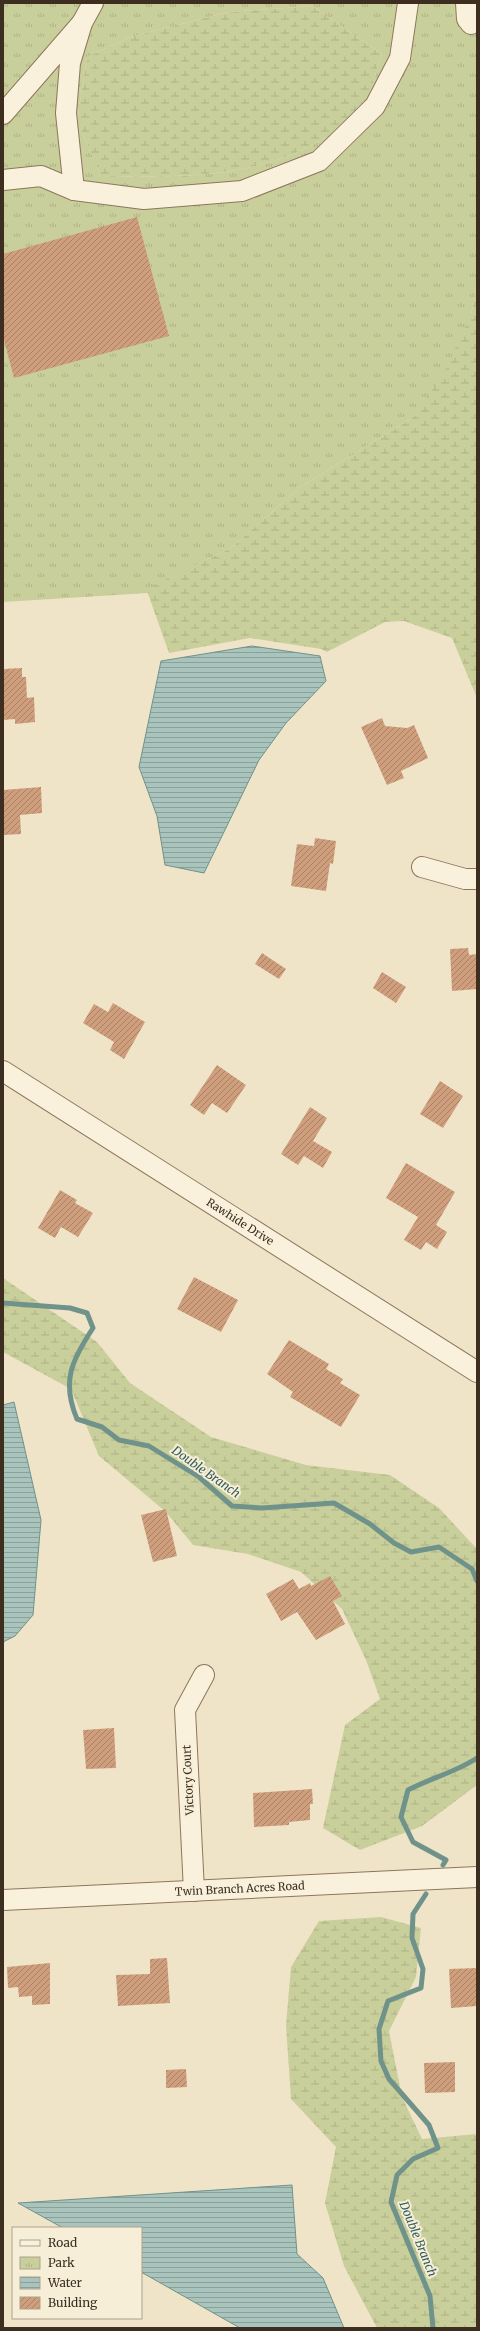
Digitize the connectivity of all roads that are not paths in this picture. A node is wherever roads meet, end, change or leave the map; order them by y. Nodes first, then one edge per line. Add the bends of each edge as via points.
1 (93, 3) edge
2 (408, 3) edge
3 (466, 3) edge
4 (82, 23) junction
5 (471, 24) dead end
6 (3, 114) edge
7 (3, 180) edge
8 (74, 190) junction
9 (422, 868) dead end
10 (477, 879) edge
11 (3, 1071) edge
12 (477, 1372) edge
13 (204, 1675) dead end
14 (477, 1877) edge
15 (194, 1891) junction
16 (3, 1900) edge

1 - 4 street
2 - 8 street via 400,58 375,106 319,161 242,191 144,199
3 - 5 street via 467,19
4 - 6 street
4 - 8 street via 70,63 66,113
7 - 8 street via 41,176
9 - 10 street via 465,879
11 - 12 street, Rawhide Drive
13 - 15 street, Victory Court via 185,1710
14 - 15 street, Twin Branch Acres Road
15 - 16 street, Twin Branch Acres Road

